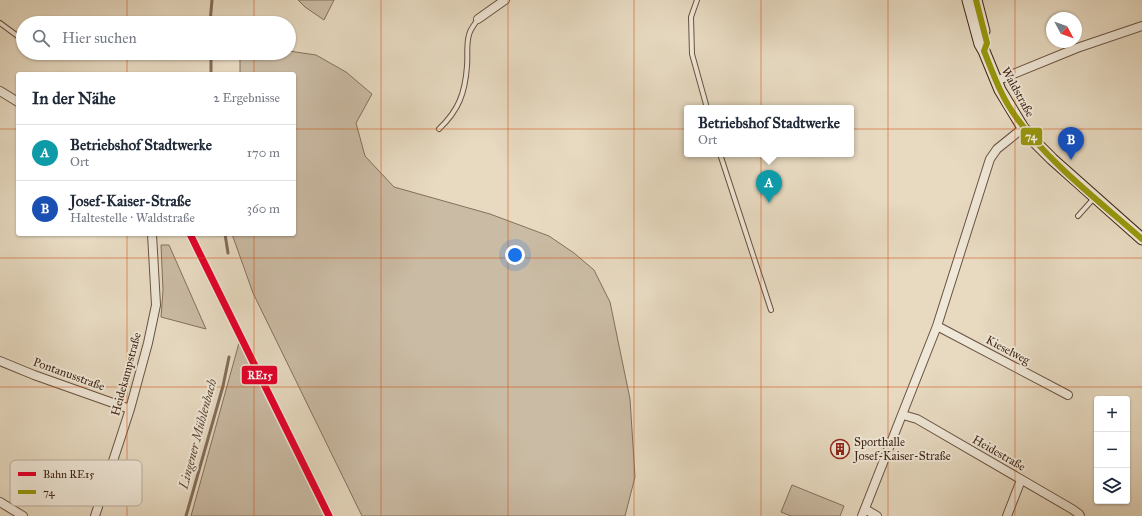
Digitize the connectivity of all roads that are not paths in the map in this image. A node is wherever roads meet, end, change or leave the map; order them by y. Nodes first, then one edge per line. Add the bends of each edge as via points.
1 (505, 0) edge
2 (697, 0) edge
3 (968, 0) edge
4 (976, 0) edge
5 (478, 19) joint
6 (0, 23) edge
7 (1142, 26) edge
8 (16, 35) edge
9 (984, 51) junction
10 (996, 81) junction
11 (0, 91) edge
12 (16, 101) edge
13 (706, 105) edge
14 (1024, 128) junction
15 (439, 129) dead end
16 (721, 157) edge
17 (1095, 197) junction
18 (1078, 216) dead end
19 (152, 236) edge
20 (1142, 239) edge
21 (771, 310) dead end
22 (937, 326) junction
23 (0, 361) edge
24 (1068, 395) dead end
25 (130, 409) junction
26 (903, 415) junction
27 (113, 460) edge
28 (1021, 480) junction
29 (0, 502) edge
30 (98, 506) edge
31 (863, 512) edge
32 (23, 516) edge
33 (95, 516) edge
34 (877, 516) edge
35 (1007, 516) edge
36 (1080, 516) edge

1 - 5 street
2 - 13 lane via 691,16 692,54
3 - 9 street, Waldstraße
4 - 9 street, Waldstraße via 987,43
5 - 15 lane via 469,34 468,65 463,93 451,117
6 - 8 lane
7 - 10 street via 1077,48
9 - 10 street, Waldstraße
10 - 14 street, Waldstraße
11 - 12 street
14 - 17 street, Waldstraße via 1048,156
14 - 22 street via 997,149 990,159
16 - 21 lane
17 - 18 lane
17 - 20 street, Waldstraße
19 - 25 street, Heidekampstraße via 156,304
22 - 24 street, Kieselweg
22 - 26 street
23 - 25 street, Pontanusstraße
25 - 27 street, Heidekampstraße
26 - 28 street, Heidestraße via 917,419
26 - 31 street
28 - 35 street
28 - 36 street, Heidestraße
29 - 32 street
30 - 33 street, Heidekampstraße
31 - 34 street

